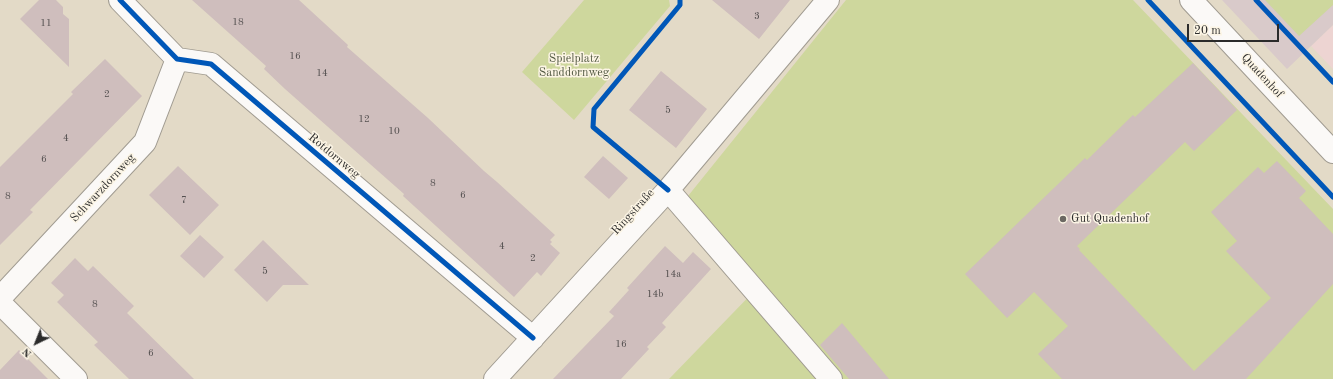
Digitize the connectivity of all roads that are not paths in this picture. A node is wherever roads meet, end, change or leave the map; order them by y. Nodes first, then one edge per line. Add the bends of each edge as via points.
1 (120, 0) edge
2 (828, 0) edge
3 (1191, 0) edge
4 (177, 59) junction
5 (1333, 152) edge
6 (668, 190) junction
7 (0, 298) edge
8 (0, 303) edge
9 (532, 338) junction
10 (76, 379) edge
11 (495, 379) edge
12 (831, 379) edge

1 - 4 street
2 - 6 street, Ringstraße
3 - 5 street, Quadenhof
4 - 7 street, Schwarzdornweg via 145,142
4 - 9 street, Rotdornweg via 211,64
6 - 9 street, Ringstraße
6 - 12 street, Ringstraße
8 - 10 street
9 - 11 street, Ringstraße

